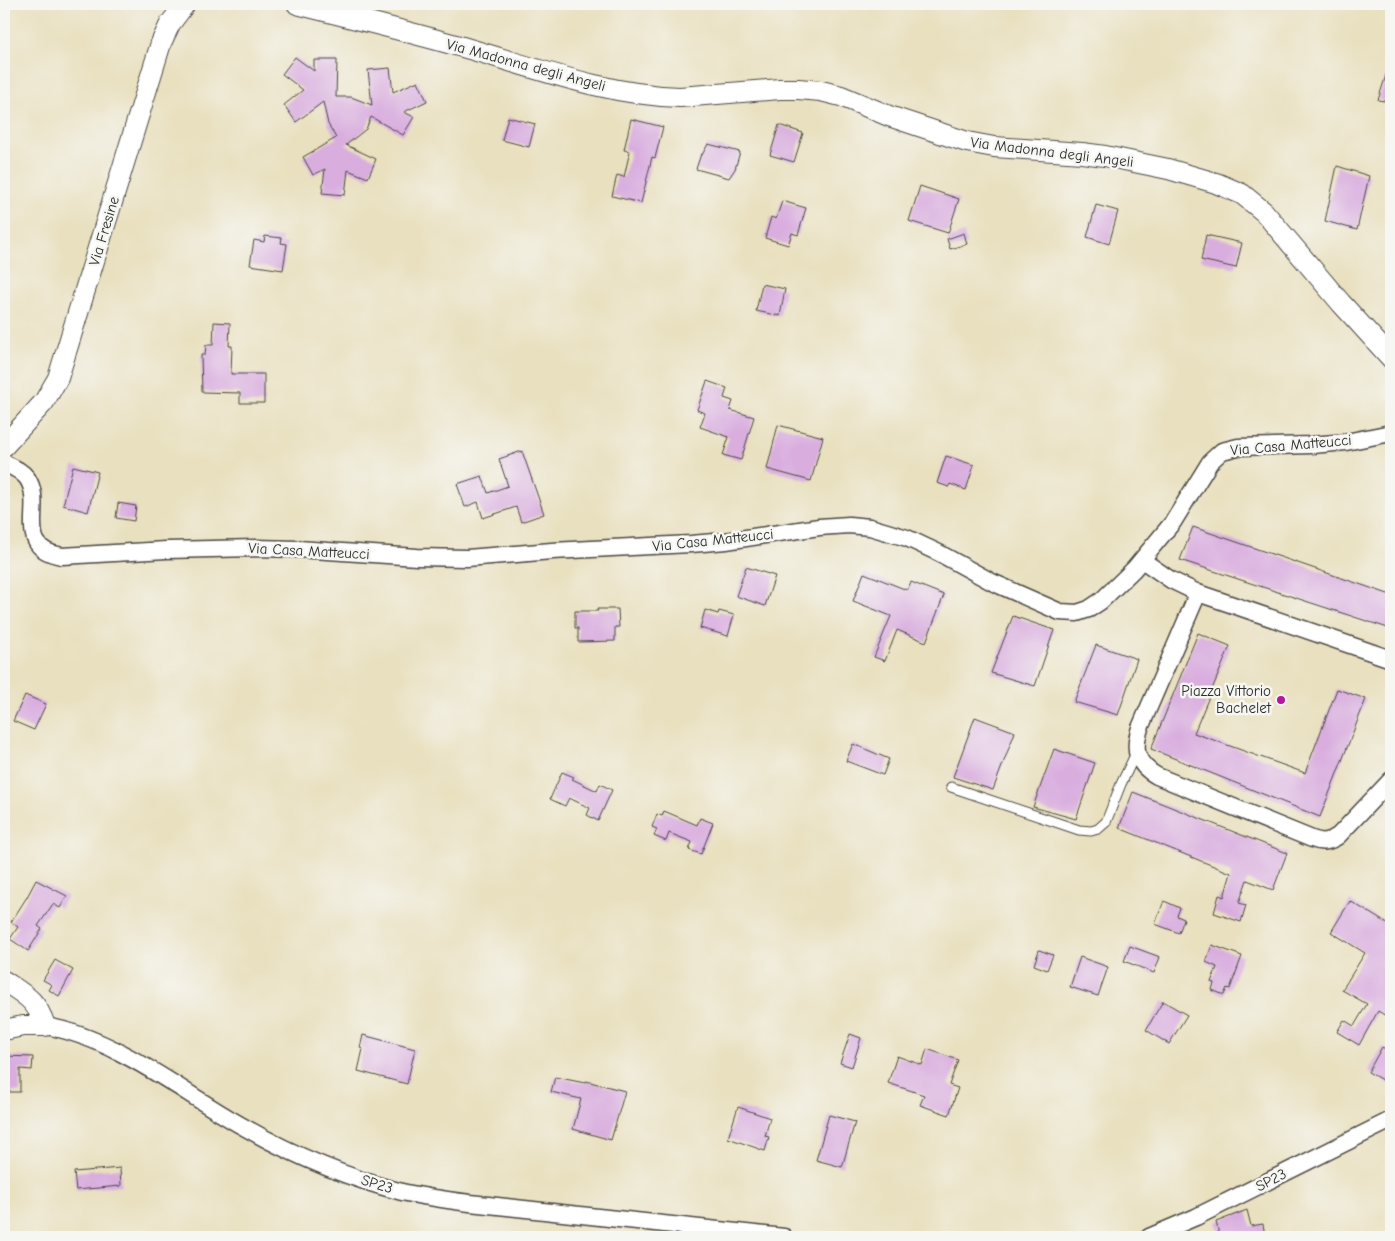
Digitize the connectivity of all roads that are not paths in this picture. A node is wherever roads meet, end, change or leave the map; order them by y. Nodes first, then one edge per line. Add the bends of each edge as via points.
1 (185, 4) edge
2 (297, 4) edge
3 (1391, 358) edge
4 (1391, 433) edge
5 (4, 446) edge
6 (4, 463) edge
7 (1142, 560) junction
8 (1198, 593) junction
9 (1391, 659) edge
10 (1136, 753) junction
11 (1391, 780) edge
12 (951, 787) dead end
13 (4, 981) edge
14 (45, 1026) junction
15 (4, 1030) edge
16 (1391, 1120) edge
17 (784, 1237) edge
18 (1149, 1237) edge

1 - 5 street, Via Fresine via 161,43 58,378 44,402
2 - 3 street, Via Madonna degli Angeli via 602,86 680,97 780,89 821,91 967,142 1099,155 1216,183 1242,194 1264,212
4 - 7 street, Via Casa Matteucci via 1340,443 1238,447 1222,451 1210,462 1173,522
6 - 7 street, Via Casa Matteucci via 26,476 31,486 36,540 51,554 62,556 256,548 467,558 692,544 850,525 875,528 907,538 997,585 1060,612 1072,613 1084,611 1101,601
7 - 8 street via 1171,580
8 - 9 street
8 - 10 street via 1143,719
10 - 11 street via 1143,766 1157,776 1323,842 1338,836
10 - 12 lane via 1106,822 1091,831 1079,830
13 - 14 street via 32,1001
14 - 15 street, SP23 / SP23
14 - 17 street, SP23 / SP23 via 77,1033 110,1048 277,1144 350,1175 396,1190 470,1204
16 - 18 street, SP23 / SP23

